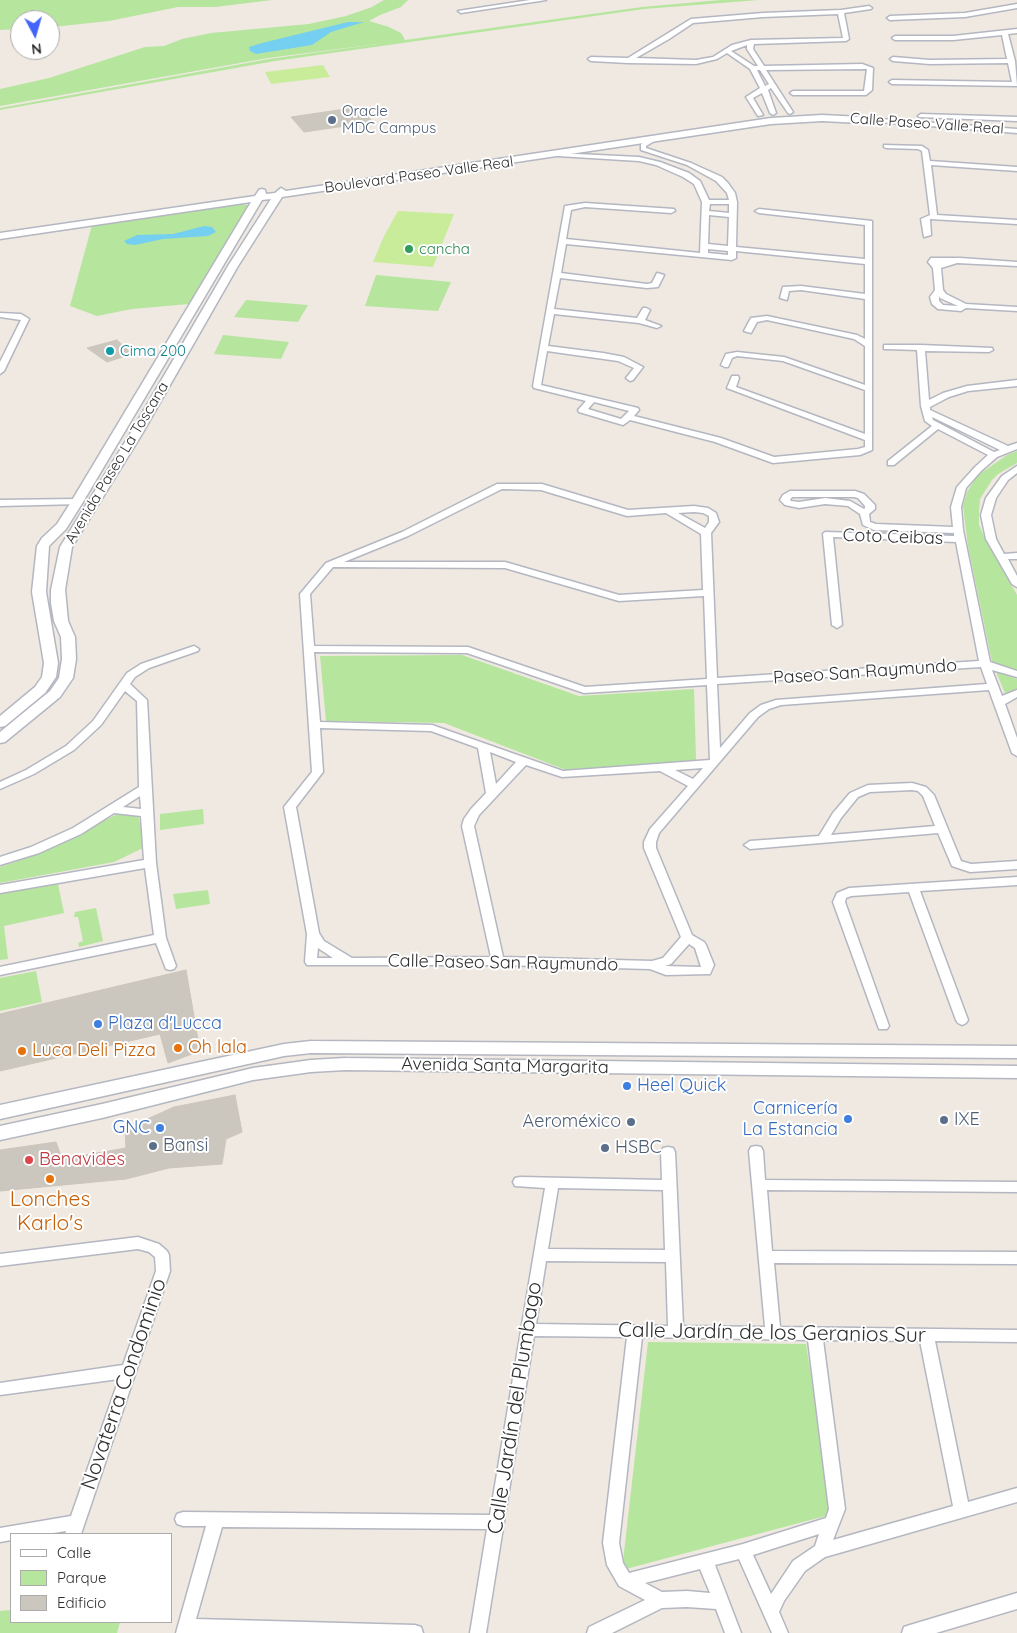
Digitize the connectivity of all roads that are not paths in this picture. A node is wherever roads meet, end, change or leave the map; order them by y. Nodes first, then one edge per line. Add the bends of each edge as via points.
1 (543, 0) edge
2 (1014, 7) edge
3 (869, 8) dead end
4 (461, 11) dead end
5 (841, 12) junction
6 (890, 18) dead end
7 (1012, 34) edge
8 (895, 38) dead end
9 (750, 46) junction
10 (726, 50) junction
11 (1014, 51) edge
12 (738, 56) junction
13 (716, 58) junction
14 (591, 59) dead end
15 (893, 59) dead end
16 (628, 61) junction
17 (1012, 61) junction
18 (753, 68) junction
19 (764, 68) junction
20 (892, 82) dead end
21 (1017, 84) edge
22 (774, 85) junction
23 (763, 88) junction
24 (793, 93) dead end
25 (790, 112) junction
26 (773, 113) junction
27 (760, 115) junction
28 (838, 115) junction
29 (876, 117) joint
30 (1017, 119) edge
31 (920, 120) junction
32 (662, 130) junction
33 (1017, 131) edge
34 (673, 137) junction
35 (653, 140) junction
36 (886, 146) dead end
37 (558, 154) junction
38 (928, 163) junction
39 (1017, 169) edge
40 (281, 191) junction
41 (261, 194) junction
42 (706, 202) junction
43 (733, 202) junction
44 (671, 211) dead end
45 (759, 211) dead end
46 (706, 213) junction
47 (733, 215) junction
48 (934, 218) junction
49 (1017, 222) edge
50 (0, 227) edge
51 (927, 235) dead end
52 (0, 236) edge
53 (564, 239) junction
54 (732, 246) junction
55 (704, 251) junction
56 (869, 259) junction
57 (1017, 264) edge
58 (219, 265) junction
59 (233, 266) junction
60 (556, 275) junction
61 (660, 275) dead end
62 (869, 296) junction
63 (784, 298) dead end
64 (1017, 309) edge
65 (646, 310) dead end
66 (550, 311) junction
67 (0, 315) edge
68 (640, 321) junction
69 (870, 322) junction
70 (657, 326) dead end
71 (748, 331) dead end
72 (857, 336) junction
73 (174, 337) junction
74 (189, 339) junction
75 (869, 345) junction
76 (888, 347) dead end
77 (920, 347) junction
78 (544, 348) junction
79 (989, 350) dead end
80 (165, 352) junction
81 (182, 353) junction
82 (725, 365) dead end
83 (0, 371) edge
84 (630, 378) dead end
85 (736, 378) dead end
86 (1017, 383) edge
87 (146, 385) junction
88 (162, 387) junction
89 (870, 388) junction
90 (924, 390) junction
91 (956, 392) junction
92 (592, 399) junction
93 (138, 400) junction
94 (154, 401) junction
95 (926, 409) junction
96 (628, 417) junction
97 (936, 427) junction
98 (869, 439) junction
99 (1017, 446) edge
100 (1006, 449) junction
101 (994, 455) junction
102 (891, 463) dead end
103 (1017, 470) edge
104 (77, 502) junction
105 (0, 504) edge
106 (669, 511) junction
107 (864, 513) junction
108 (706, 533) junction
109 (958, 535) junction
110 (384, 542) junction
111 (1017, 556) edge
112 (1002, 557) junction
113 (329, 565) junction
114 (384, 565) junction
115 (1012, 566) edge
116 (1017, 584) edge
117 (58, 590) junction
118 (39, 592) junction
119 (708, 593) junction
120 (837, 625) dead end
121 (194, 649) dead end
122 (308, 649) junction
123 (985, 664) junction
124 (1017, 674) edge
125 (711, 682) junction
126 (124, 685) junction
127 (994, 687) junction
128 (1017, 693) edge
129 (1000, 703) junction
130 (1005, 718) junction
131 (0, 723) edge
132 (315, 725) junction
133 (1017, 726) edge
134 (0, 739) edge
135 (483, 746) junction
136 (1017, 754) edge
137 (524, 760) junction
138 (713, 762) junction
139 (663, 768) junction
140 (695, 785) junction
141 (0, 786) edge
142 (145, 788) junction
143 (492, 794) junction
144 (112, 808) junction
145 (146, 813) junction
146 (942, 829) junction
147 (823, 839) junction
148 (750, 845) dead end
149 (0, 861) edge
150 (150, 863) junction
151 (1017, 865) edge
152 (1017, 881) edge
153 (913, 888) junction
154 (0, 889) edge
155 (313, 934) junction
156 (160, 938) junction
157 (687, 938) junction
158 (498, 961) junction
159 (355, 962) junction
160 (652, 965) junction
161 (170, 966) dead end
162 (0, 971) edge
163 (962, 1020) dead end
164 (883, 1026) dead end
165 (970, 1052) junction
166 (1017, 1052) edge
167 (904, 1071) junction
168 (1017, 1072) edge
169 (172, 1075) junction
170 (91, 1092) junction
171 (102, 1111) junction
172 (0, 1112) edge
173 (18, 1129) junction
174 (0, 1132) edge
175 (756, 1151) dead end
176 (668, 1152) dead end
177 (520, 1182) dead end
178 (552, 1184) junction
179 (668, 1184) junction
180 (759, 1185) junction
181 (1017, 1187) edge
182 (540, 1255) junction
183 (672, 1256) junction
184 (766, 1257) junction
185 (1017, 1258) edge
186 (0, 1260) edge
187 (528, 1330) junction
188 (636, 1332) junction
189 (676, 1332) junction
190 (773, 1333) junction
191 (815, 1333) junction
192 (926, 1335) junction
193 (1017, 1336) edge
194 (128, 1371) junction
195 (0, 1389) edge
196 (1017, 1495) edge
197 (962, 1510) junction
198 (183, 1519) dead end
199 (216, 1520) junction
200 (496, 1522) junction
201 (832, 1523) junction
202 (75, 1528) edge
203 (21, 1533) edge
204 (821, 1551) junction
205 (746, 1557) junction
206 (708, 1566) junction
207 (625, 1581) junction
208 (661, 1600) junction
209 (1017, 1601) edge
210 (721, 1602) junction
211 (771, 1611) junction
212 (185, 1630) edge
213 (415, 1633) edge
214 (478, 1633) edge
215 (595, 1633) edge
216 (733, 1633) edge
217 (780, 1633) edge
218 (910, 1633) edge

1 - 4 street
2 - 6 street via 945,16
3 - 5 street
5 - 9 street via 844,40
5 - 16 street via 691,21
7 - 8 street
7 - 11 street
9 - 10 street via 734,46
9 - 19 street
10 - 12 street
10 - 13 street
11 - 17 street
12 - 13 street
12 - 18 street
13 - 16 street via 696,62
14 - 16 street
15 - 17 street
17 - 21 street
18 - 19 street
18 - 23 street
19 - 22 street
19 - 24 street via 870,68 870,90 866,92
20 - 21 street
22 - 23 street
22 - 25 street
23 - 26 street
23 - 27 street via 749,97
25 - 26 street, Boulevard Paseo Valle Real
25 - 28 street, Boulevard Paseo Valle Real
26 - 27 street, Boulevard Paseo Valle Real
27 - 32 street, Boulevard Paseo Valle Real
28 - 29 street, Boulevard Paseo Valle Real
28 - 34 street, Boulevard Paseo Valle Real
29 - 31 street, Calle Paseo Valle Real
30 - 31 street, Calle Paseo Valle Real
31 - 33 street, Calle Paseo Valle Real
32 - 34 street via 673,133
32 - 40 street, Boulevard Paseo Valle Real
34 - 35 street, Boulevard Paseo Valle Real
35 - 37 street, Boulevard Paseo Valle Real
35 - 43 street via 643,149 690,164 719,179 731,193
36 - 38 street via 923,148
37 - 40 street, Boulevard Paseo Valle Real
37 - 42 street via 624,157 675,168 697,183
38 - 39 street
38 - 48 street
40 - 41 street
40 - 59 street, Avenida Paseo La Toscana
41 - 50 street
41 - 52 street
41 - 58 street, Avenida Paseo La Toscana
42 - 43 street
42 - 46 street
43 - 47 street
44 - 53 street via 571,206 568,208
45 - 56 street via 869,223
46 - 47 street
46 - 55 street
47 - 54 street
48 - 49 street
48 - 51 street via 925,219
53 - 55 street
53 - 60 street
54 - 55 street
54 - 56 street
56 - 62 street
57 - 64 street via 960,260 937,267 938,290 934,297 941,307
58 - 59 street
58 - 73 street, Avenida Paseo La Toscana
59 - 74 street, Avenida Paseo La Toscana
60 - 61 street via 647,286 655,285
60 - 66 street
62 - 63 street via 801,288 786,289
62 - 69 street
65 - 68 street
66 - 68 street
66 - 78 street
67 - 83 street via 25,319
68 - 70 street
69 - 72 street
69 - 75 street
71 - 72 street via 754,320 767,318
72 - 75 street
73 - 74 street
73 - 80 street, Avenida Paseo La Toscana
74 - 81 street, Avenida Paseo La Toscana
75 - 89 street
76 - 77 street
77 - 79 street
77 - 90 street
78 - 84 street via 622,360 639,367
78 - 92 street via 537,386
80 - 81 street
80 - 87 street, Avenida Paseo La Toscana
81 - 88 street, Avenida Paseo La Toscana
82 - 89 street via 729,356 737,354 784,359
85 - 98 street via 731,388
86 - 91 street
87 - 88 street
87 - 93 street, Avenida Paseo La Toscana
88 - 94 street, Avenida Paseo La Toscana
89 - 98 street
90 - 91 street
90 - 95 street
91 - 95 street
92 - 96 street via 635,410
92 - 96 street via 582,410 623,422
93 - 94 street
93 - 104 street, Avenida Paseo La Toscana
94 - 117 street, Avenida Paseo La Toscana via 70,539
95 - 97 street via 929,422
95 - 100 street
96 - 98 street via 718,440 773,460 860,452 870,448
97 - 101 street
97 - 102 street
99 - 100 street
100 - 101 street
101 - 109 street via 962,487 956,507
103 - 112 street via 1005,478 991,498 986,515 991,539
104 - 105 street
104 - 118 street, Avenida Paseo La Toscana via 62,526 46,541
106 - 108 street
106 - 108 street, Calle Paseo San Raymundo via 705,510 713,515 714,522
106 - 110 street, Calle Paseo San Raymundo via 622,513 542,487 500,486
107 - 107 street, Coto Ceibas via 870,505 861,496 846,492 790,494 785,500 799,505 844,502
107 - 109 street, Coto Ceibas via 866,523 874,527
108 - 119 street, Calle Paseo San Raymundo
109 - 120 street, Coto Ceibas via 828,534
109 - 123 street
110 - 113 street, Calle Paseo San Raymundo
110 - 114 street
111 - 112 street
112 - 115 street
113 - 114 street
113 - 122 street, Calle Paseo San Raymundo via 305,594
114 - 119 street via 511,566 619,598
115 - 116 street
117 - 118 street
117 - 134 street, Avenida Paseo La Toscana via 58,603 68,637 66,678 55,694
118 - 131 street, Avenida Paseo La Toscana via 51,663 49,676 40,690
119 - 125 street, Calle Paseo San Raymundo
121 - 126 street via 145,666 131,675
122 - 125 street, Paseo San Raymundo via 468,650 584,690
122 - 132 street, Calle Paseo San Raymundo
123 - 124 street, Paseo San Raymundo
123 - 125 street, Paseo San Raymundo
123 - 127 street
125 - 138 street, Calle Paseo San Raymundo
126 - 141 street via 97,723 70,748
126 - 142 street via 142,700
127 - 129 street
127 - 138 street, Calle Paseo San Raymundo via 772,703 754,715
128 - 129 street
129 - 130 street
130 - 133 street
130 - 136 street
132 - 135 street via 432,728
132 - 155 street, Calle Paseo San Raymundo via 318,772 290,807
135 - 137 street
135 - 143 street
137 - 139 street via 562,774
137 - 143 street
138 - 139 street
138 - 140 street, Calle Paseo San Raymundo
139 - 140 street
140 - 157 street, Calle Paseo San Raymundo via 654,832 650,842
142 - 144 street
142 - 145 street
143 - 158 street via 470,819 468,826
144 - 145 street
144 - 149 street via 76,831
145 - 150 street
146 - 147 street
146 - 147 street via 928,795 922,789 912,786 868,788 854,795 836,816
146 - 151 street via 956,864 962,867
147 - 148 street
150 - 154 street
150 - 156 street
152 - 153 street
153 - 163 street
153 - 164 street via 849,892 841,896 839,902
155 - 159 street, Calle Paseo San Raymundo via 320,944
155 - 159 street, Calle Paseo San Raymundo via 310,962
156 - 161 street
156 - 162 street
157 - 160 street, Calle Paseo San Raymundo via 667,961
157 - 160 street, Calle Paseo San Raymundo via 700,945 708,966 706,971 666,971
158 - 159 street, Calle Paseo San Raymundo
158 - 160 street, Calle Paseo San Raymundo
165 - 166 street, Avenida Santa Margarita
165 - 167 street via 910,1056 905,1061
165 - 169 street, Avenida Santa Margarita via 340,1046 284,1050
167 - 168 street, Avenida Santa Margarita
167 - 171 street, Avenida Santa Margarita via 311,1066 253,1074
169 - 170 street, Avenida Santa Margarita
169 - 171 street via 158,1084 103,1099 99,1107
170 - 172 street, Avenida Santa Margarita
170 - 173 street via 90,1103 85,1106 39,1117
171 - 173 street, Avenida Santa Margarita
173 - 174 street, Avenida Santa Margarita
175 - 180 street
176 - 179 street
177 - 178 street
178 - 179 street
178 - 182 street, Calle Jardín del Plumbago
179 - 183 street
180 - 181 street
180 - 184 street
182 - 183 street
182 - 187 street, Calle Jardín del Plumbago
183 - 189 street
184 - 185 street
184 - 190 street
186 - 194 street, Novaterra Condominio via 138,1243 154,1248 162,1255 163,1270
187 - 188 street, Calle Jardín de los Geranios Sur
187 - 200 street, Calle Jardín del Plumbago
188 - 189 street, Calle Jardín de los Geranios Sur
188 - 207 street via 611,1543 615,1565
189 - 190 street, Calle Jardín de los Geranios Sur
190 - 191 street, Calle Jardín de los Geranios Sur
191 - 192 street, Calle Jardín de los Geranios Sur
191 - 201 street via 837,1509
192 - 193 street, Calle Jardín de los Geranios Sur
192 - 197 street
194 - 195 street
194 - 202 street, Novaterra Condominio
196 - 197 street
197 - 204 street
198 - 199 street
199 - 200 street
199 - 212 street
200 - 214 street, Calle Jardín del Plumbago
201 - 204 street
201 - 205 street
202 - 203 street, Novaterra Condominio
204 - 211 street via 799,1566
205 - 206 street
205 - 211 street
206 - 207 street
206 - 210 street
207 - 208 street
208 - 210 street
208 - 215 street
209 - 218 street
210 - 216 street
211 - 217 street
212 - 213 street

